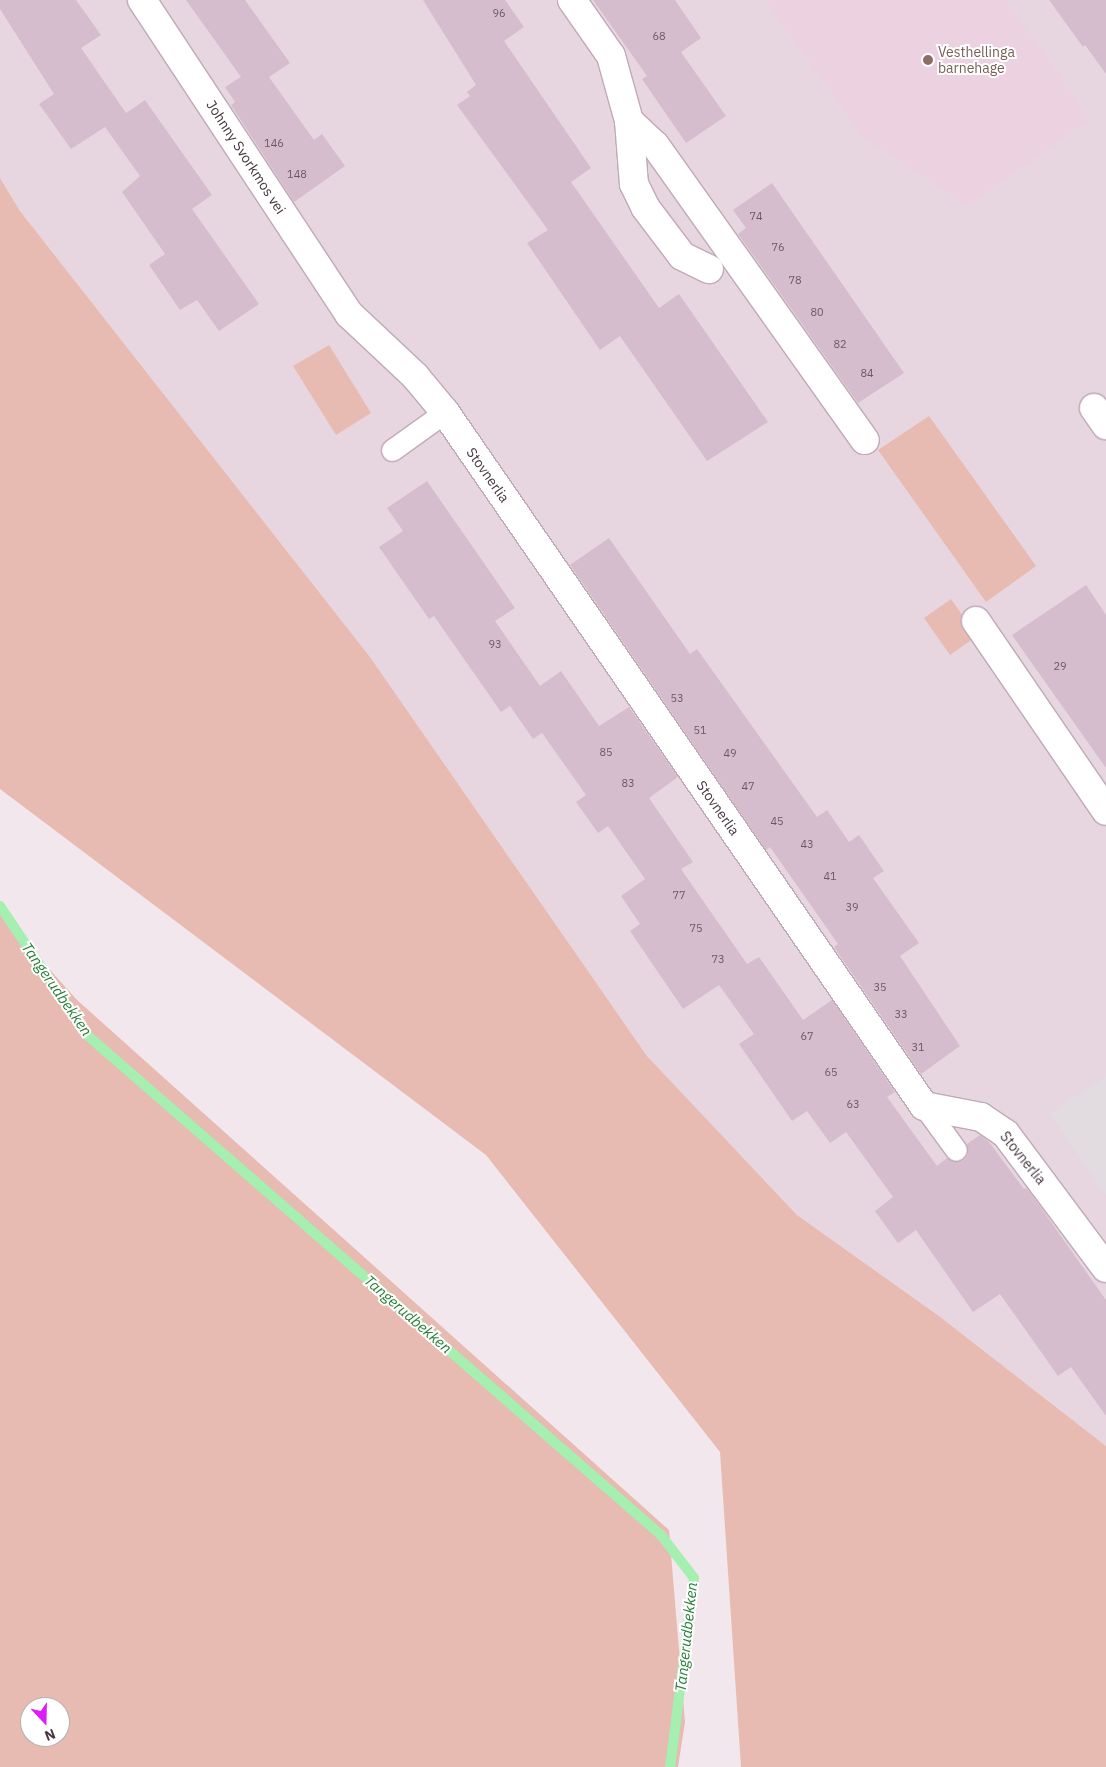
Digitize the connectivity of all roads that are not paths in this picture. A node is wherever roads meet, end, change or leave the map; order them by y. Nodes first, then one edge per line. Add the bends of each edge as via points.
1 (142, 0) edge
2 (572, 0) edge
3 (629, 121) junction
4 (709, 270) dead end
5 (349, 314) joint
6 (445, 412) junction
7 (865, 440) dead end
8 (392, 450) dead end
9 (976, 621) dead end
10 (1106, 811) edge
11 (924, 1106) junction
12 (956, 1150) dead end
13 (1106, 1268) edge

1 - 5 street, Johnny Svorkmos vei
2 - 3 street via 611,56
3 - 4 street via 634,184 645,207 682,256
3 - 7 street via 655,145
5 - 6 street, Stovnerlia via 415,376
6 - 8 lane
6 - 11 street, Stovnerlia
9 - 10 street
11 - 12 lane
11 - 13 street, Stovnerlia via 981,1117 1006,1134

